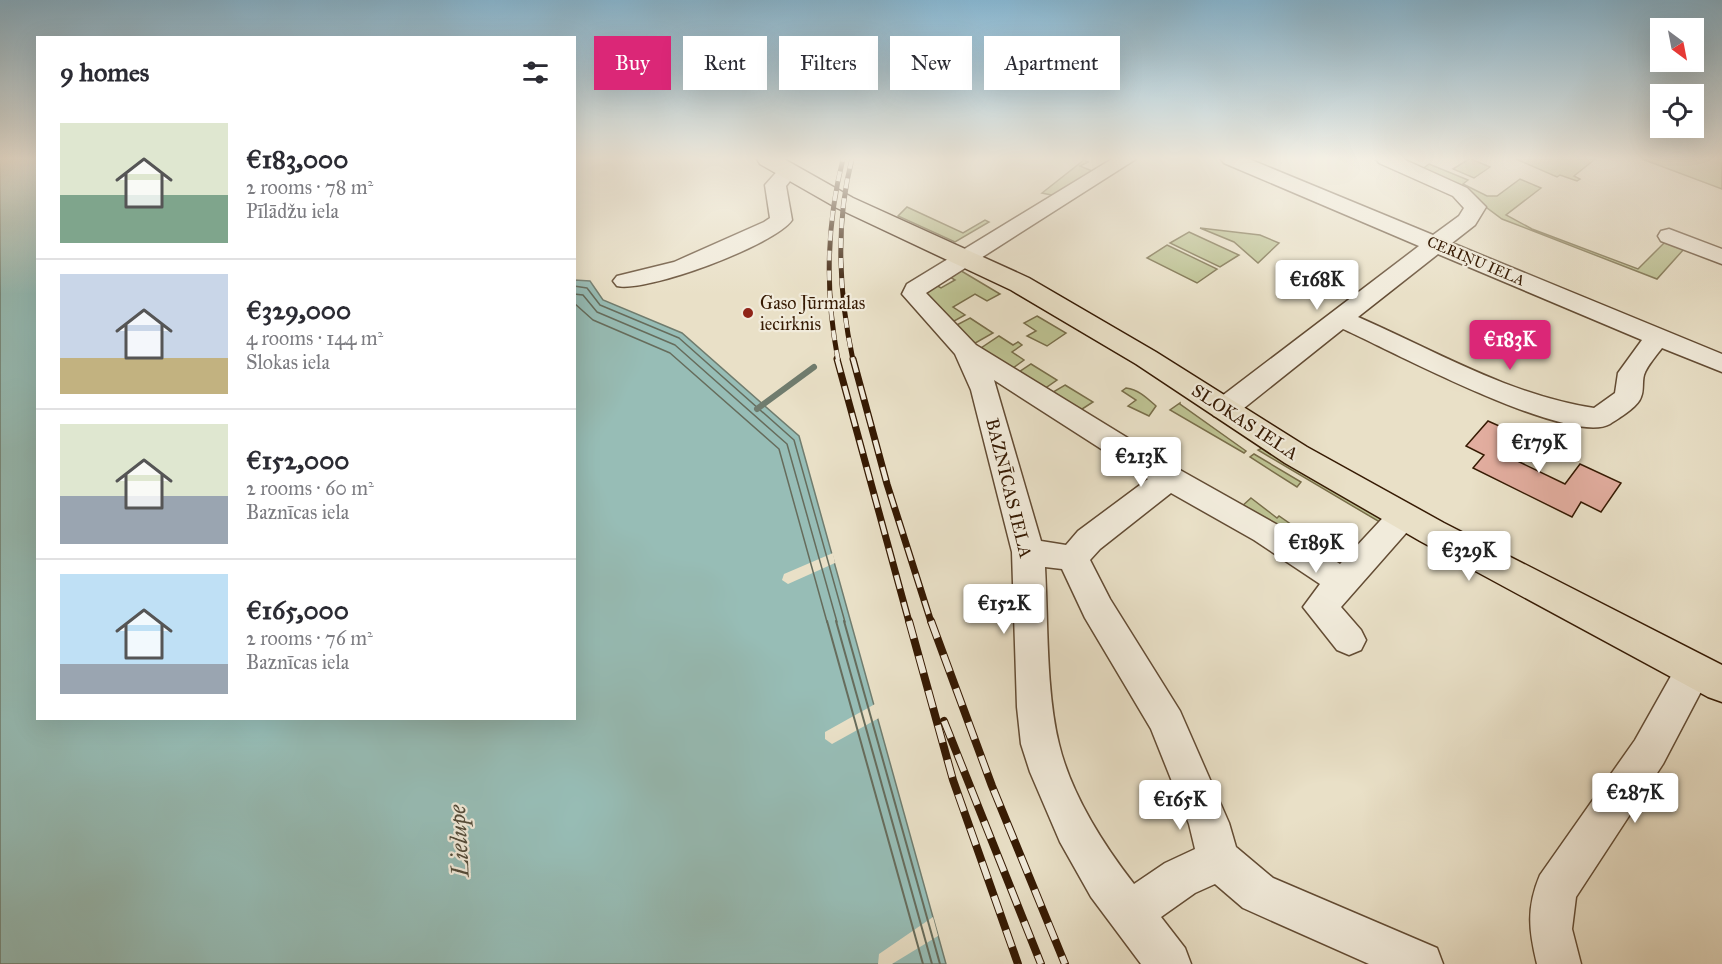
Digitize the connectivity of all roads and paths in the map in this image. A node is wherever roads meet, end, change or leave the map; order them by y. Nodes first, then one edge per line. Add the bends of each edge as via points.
1 (778, 204) edge
2 (847, 204) edge
3 (1054, 204) edge
4 (1339, 204) edge
5 (1472, 204) edge
6 (1669, 236) dead end
7 (1436, 244) junction
8 (1722, 257) edge
9 (968, 258) junction
10 (625, 280) dead end
11 (1342, 319) junction
12 (1658, 337) junction
13 (967, 351) junction
14 (1722, 364) edge
15 (1224, 409) junction
16 (1169, 478) junction
17 (1403, 516) junction
18 (1028, 552) junction
19 (1073, 558) junction
20 (1342, 582) junction
21 (1349, 640) dead end
22 (1708, 678) edge
23 (1219, 860) junction
24 (1130, 913) junction
25 (1168, 964) edge
26 (1421, 964) edge
27 (1560, 964) edge

1 - 10 street via 781,220 772,227 678,269
2 - 9 main road, SLOKAS IELA
3 - 9 street
4 - 7 street, CERIŅU IELA
5 - 7 street via 1475,207 1467,220
6 - 8 street
7 - 11 street
7 - 12 street, CERIŅU IELA
9 - 13 street, BAZNĪCAS IELA via 916,289 914,294
9 - 15 main road, SLOKAS IELA via 1058,305
11 - 12 street via 1516,398 1575,416 1599,418 1628,397 1631,373
11 - 15 street
12 - 14 street, CERIŅU IELA
13 - 16 street
13 - 18 street, BAZNĪCAS IELA via 985,390
15 - 17 main road, SLOKAS IELA
16 - 19 street via 1089,540
16 - 20 street via 1265,532
17 - 20 street
17 - 22 main road, SLOKAS IELA
18 - 19 street
18 - 24 street, BAZNĪCAS IELA via 1030,636 1040,744 1074,828
19 - 23 street via 1097,608 1167,723 1209,823
20 - 21 street via 1320,607
22 - 27 street via 1649,752 1555,890 1550,928
23 - 24 street via 1180,878
23 - 26 street via 1258,893
24 - 25 street, BAZNĪCAS IELA

